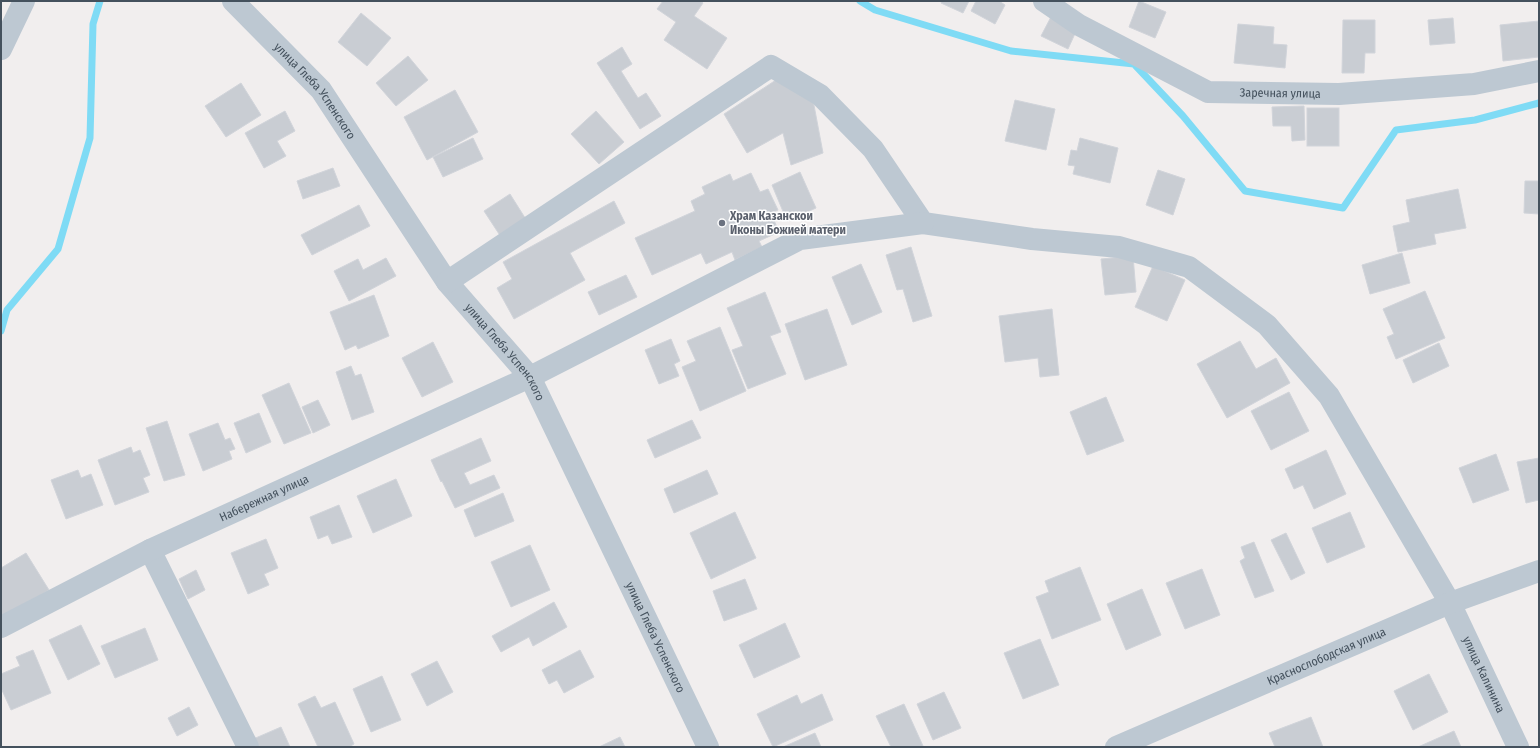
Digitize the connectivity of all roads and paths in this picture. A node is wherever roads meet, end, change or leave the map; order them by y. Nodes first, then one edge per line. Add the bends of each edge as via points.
1 (24, 1) edge
2 (233, 1) edge
3 (1044, 1) edge
4 (1, 49) edge
5 (1539, 71) edge
6 (923, 223) junction
7 (447, 282) junction
8 (530, 377) junction
9 (150, 550) junction
10 (1539, 571) edge
11 (1450, 603) junction
12 (1, 627) edge
13 (248, 747) edge
14 (708, 747) edge
15 (1116, 747) edge
16 (1518, 747) edge

1 - 4 street
2 - 7 street, улица Глеба Успенского via 321,90
3 - 5 street, Заречная улица via 1080,25 1208,92 1339,94 1474,84
6 - 7 street via 873,149 820,95 771,66
6 - 8 street, Набережная улица via 800,239
6 - 11 street, улица Калинина via 1032,239 1119,247 1190,267 1267,326 1329,396
7 - 8 street, улица Глеба Успенского
8 - 9 street, Набережная улица
8 - 14 street, улица Глеба Успенского
9 - 12 street, Набережная улица
9 - 13 street
10 - 11 street, Краснослободская улица
11 - 15 street, Краснослободская улица
11 - 16 street, улица Калинина

